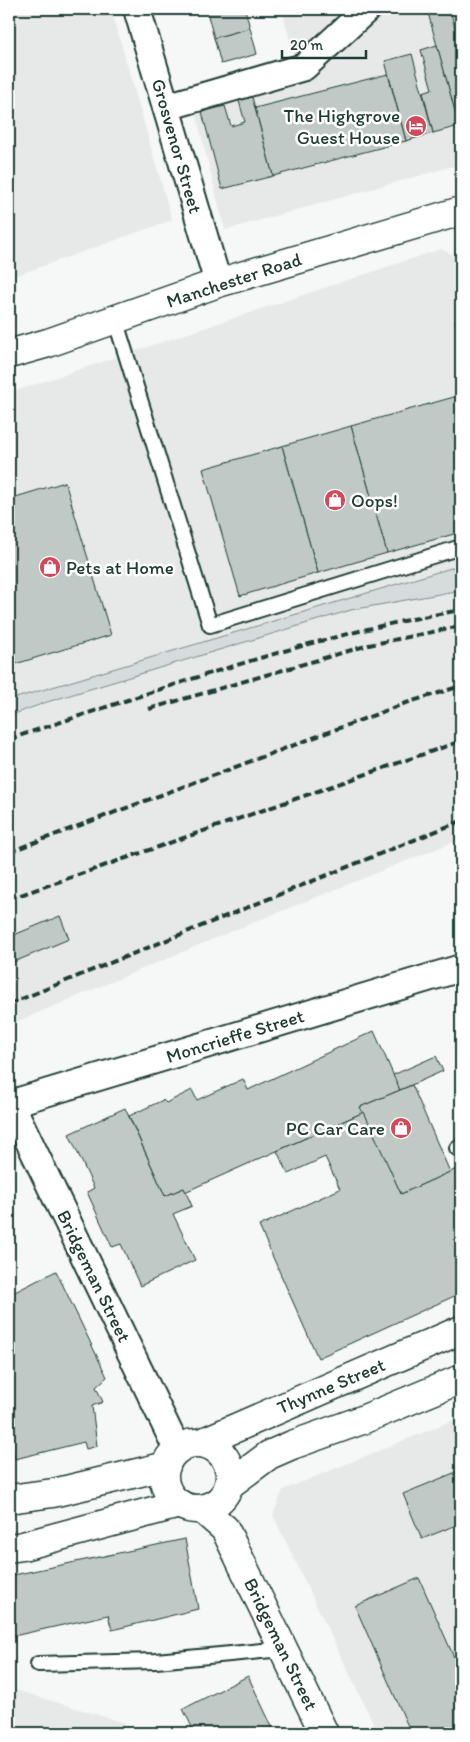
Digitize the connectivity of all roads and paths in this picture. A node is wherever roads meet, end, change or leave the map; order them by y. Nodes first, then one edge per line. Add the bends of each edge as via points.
1 (138, 9) edge
2 (367, 9) edge
3 (166, 108) junction
4 (461, 211) edge
5 (218, 283) junction
6 (115, 319) junction
7 (9, 354) edge
8 (461, 547) edge
9 (461, 968) edge
10 (10, 1104) edge
11 (461, 1330) edge
12 (461, 1379) edge
13 (181, 1453) junction
14 (228, 1489) junction
15 (9, 1499) edge
16 (191, 1506) junction
17 (225, 1529) junction
18 (9, 1548) edge
19 (283, 1649) junction
20 (38, 1664) dead end
21 (324, 1733) edge

1 - 3 street, Grosvenor Street
2 - 3 street via 304,67
3 - 5 street, Grosvenor Street
4 - 5 street, Manchester Road
5 - 6 street, Manchester Road
6 - 7 street, Manchester Road
6 - 8 lane via 210,625
9 - 10 street, Moncrieffe Street
10 - 13 street, Bridgeman Street
11 - 13 street, Thynne Street
12 - 14 street, Thynne Street via 292,1445 269,1456
13 - 14 street via 212,1446 227,1462 230,1473
13 - 15 street, Thynne Street via 53,1493
13 - 16 street via 164,1478 172,1497
14 - 16 street via 211,1506
14 - 17 street, Bridgeman Street
16 - 17 street, Bridgeman Street
16 - 18 street
17 - 19 street, Bridgeman Street
19 - 20 lane via 156,1661
19 - 21 street, Bridgeman Street

